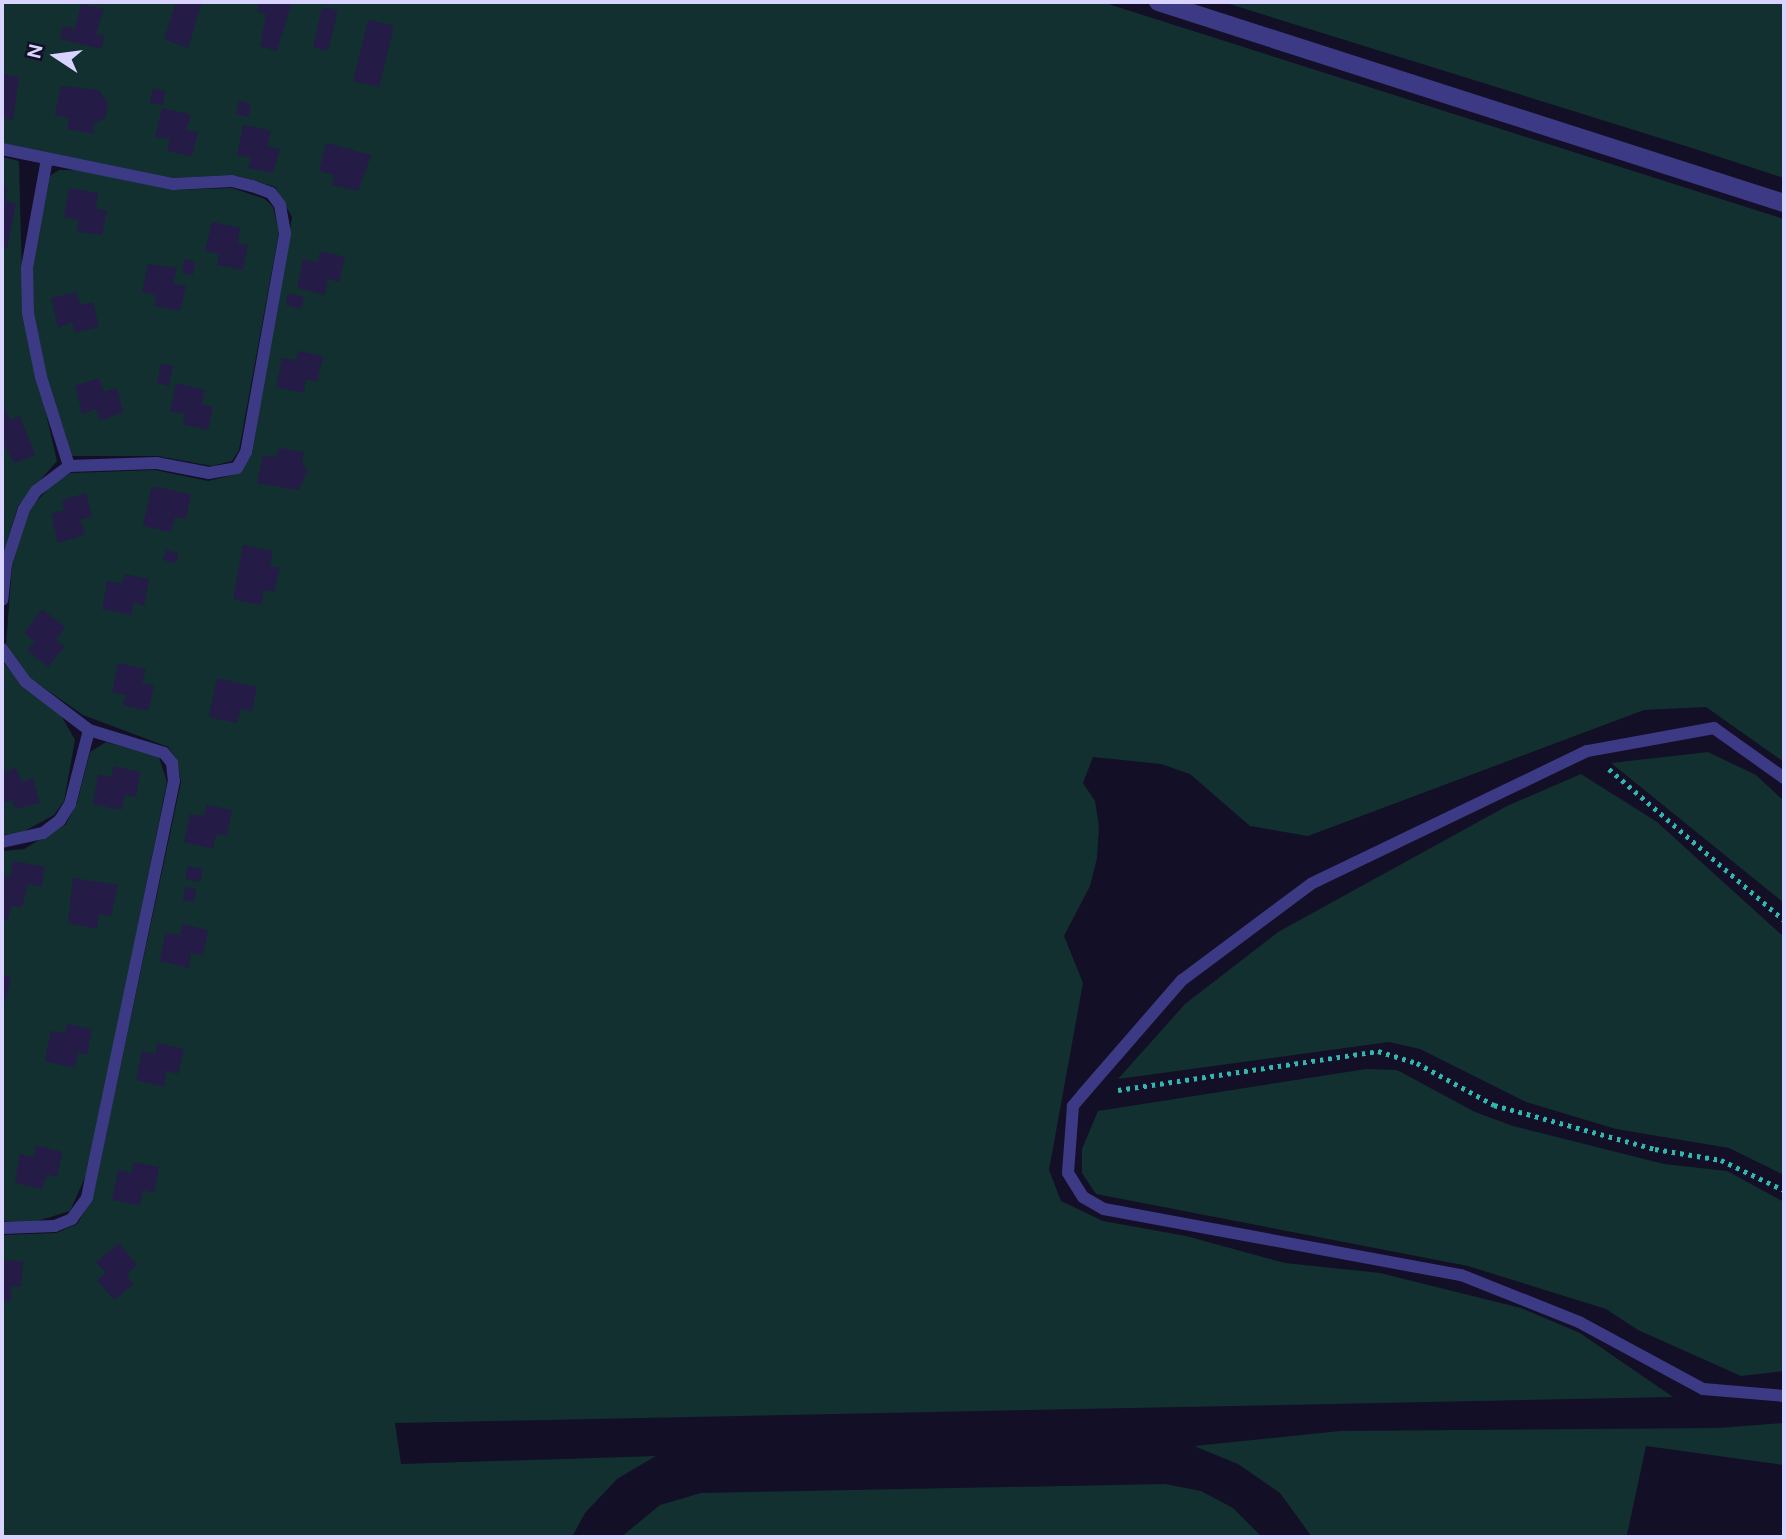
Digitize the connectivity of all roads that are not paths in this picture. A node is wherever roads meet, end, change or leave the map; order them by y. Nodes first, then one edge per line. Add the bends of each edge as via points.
1 (1158, 2) edge
2 (2, 149) edge
3 (47, 159) junction
4 (1784, 203) edge
5 (69, 466) junction
6 (2, 600) edge
7 (2, 649) edge
8 (89, 730) junction
9 (1784, 778) edge
10 (2, 842) edge
11 (2, 1228) edge
12 (1784, 1396) edge

1 - 4 street
2 - 3 lane
3 - 5 lane via 27,268 28,313 51,414
3 - 5 lane via 173,184 232,181 271,193 284,218 285,234 246,452 237,468 209,473 156,463
5 - 6 lane via 36,491 24,509 6,564
7 - 8 lane via 9,665 26,682
8 - 10 lane via 70,804 60,820 43,833
8 - 11 lane via 153,746 172,763 174,781 87,1198 72,1219 55,1226
9 - 12 lane via 1714,728 1587,751 1311,884 1182,980 1083,1094 1073,1107 1068,1173 1083,1197 1104,1209 1461,1275 1579,1322 1703,1389

